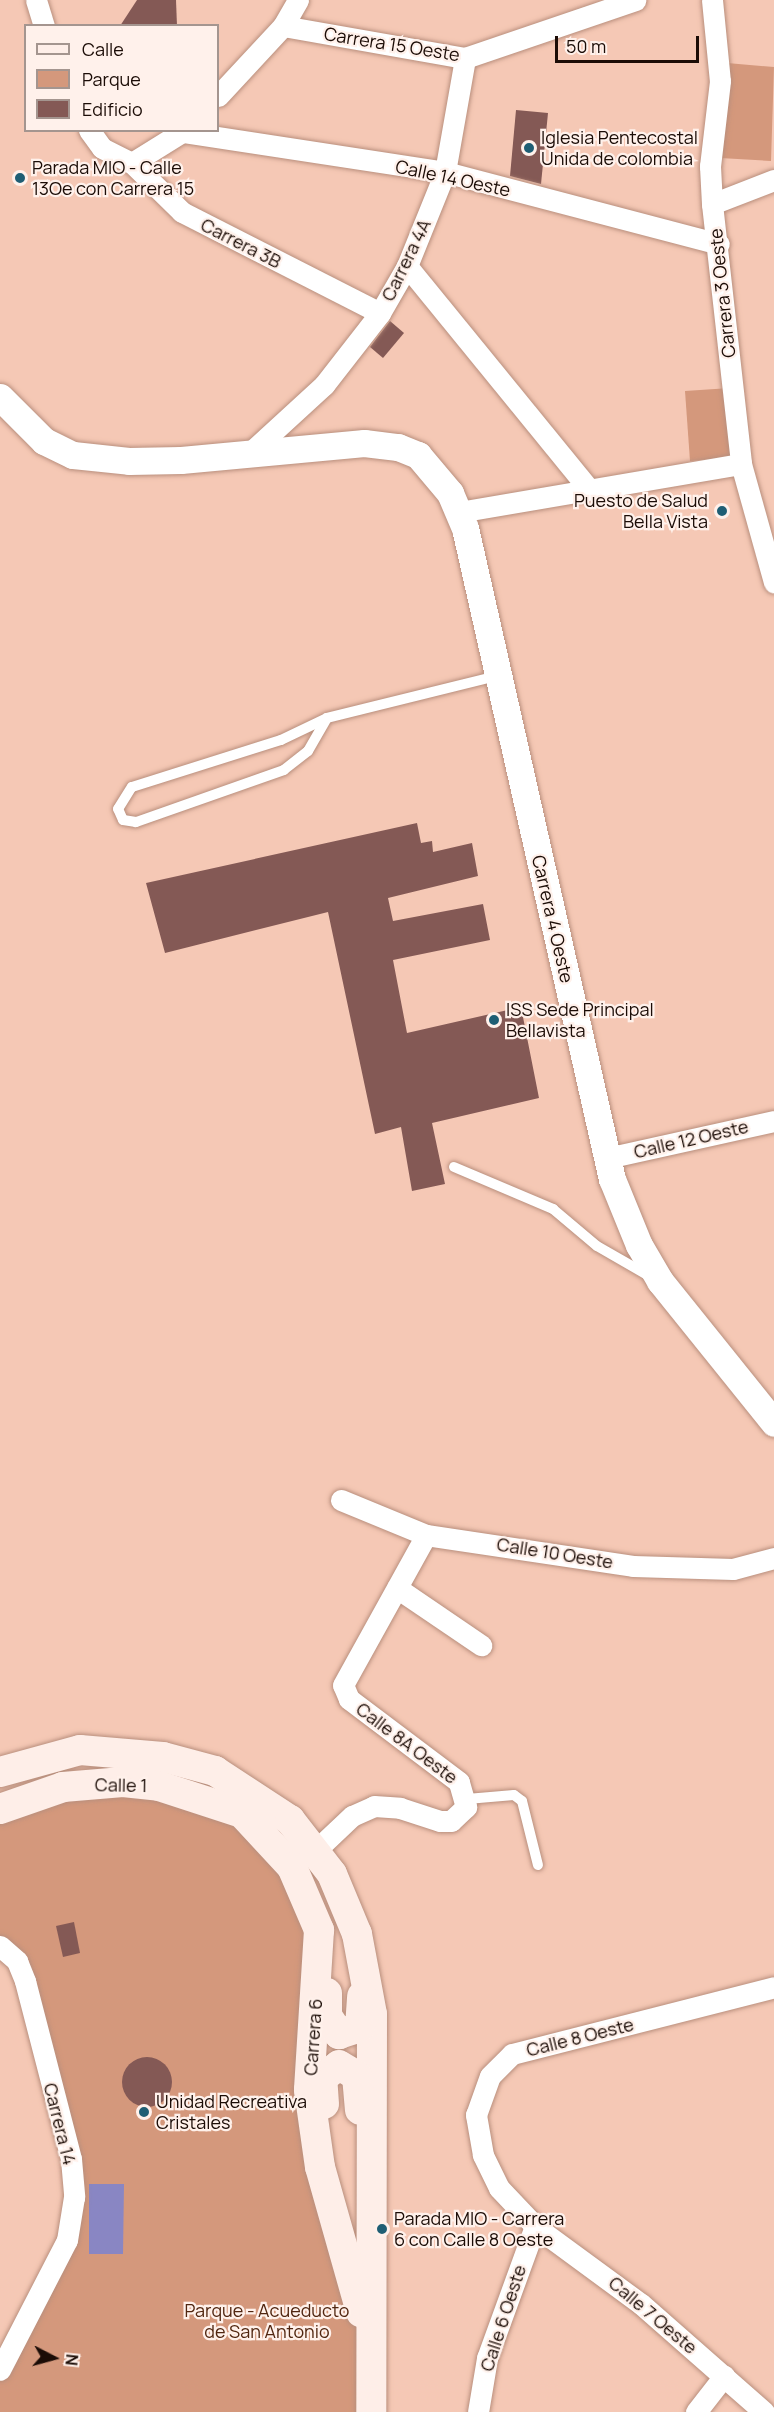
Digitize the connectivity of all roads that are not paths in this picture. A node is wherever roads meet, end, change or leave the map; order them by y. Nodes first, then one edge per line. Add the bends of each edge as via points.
1 (36, 0) edge
2 (298, 0) edge
3 (635, 0) edge
4 (712, 0) edge
5 (605, 4) edge
6 (43, 24) edge
7 (283, 26) junction
8 (465, 58) junction
9 (219, 95) edge
10 (90, 132) edge
11 (183, 132) edge
12 (191, 132) edge
13 (132, 163) junction
14 (444, 172) junction
15 (774, 180) edge
16 (712, 204) junction
17 (718, 244) junction
18 (407, 266) junction
19 (380, 313) junction
20 (0, 397) edge
21 (252, 451) junction
22 (741, 464) junction
23 (589, 489) junction
24 (459, 512) junction
25 (774, 582) edge
26 (498, 676) junction
27 (327, 718) junction
28 (774, 1121) edge
29 (607, 1158) junction
30 (454, 1167) dead end
31 (660, 1281) junction
32 (774, 1423) edge
33 (341, 1500) dead end
34 (426, 1535) junction
35 (774, 1558) edge
36 (397, 1588) junction
37 (481, 1645) dead end
38 (0, 1772) edge
39 (0, 1787) edge
40 (468, 1799) junction
41 (0, 1809) edge
42 (242, 1812) junction
43 (316, 1850) junction
44 (538, 1864) dead end
45 (316, 1920) junction
46 (357, 1934) junction
47 (0, 1946) edge
48 (774, 1987) edge
49 (372, 2208) junction
50 (330, 2215) junction
51 (535, 2226) junction
52 (370, 2351) junction
53 (0, 2370) edge
54 (724, 2376) junction
55 (371, 2412) edge
56 (478, 2412) edge
57 (696, 2412) edge
58 (764, 2412) edge

1 - 6 street
2 - 7 street
3 - 5 street, Carrera 15 Oeste
4 - 16 street, Carrera 3 Oeste via 720,81 711,166
5 - 8 street, Carrera 15 Oeste
7 - 8 street, Carrera 15 Oeste
7 - 9 street
8 - 14 street, Carrera 4A
10 - 13 street, Carrera 3B via 102,148
11 - 13 street
12 - 14 street, Calle 14 Oeste
13 - 19 street, Carrera 3B via 182,212
14 - 17 street, Calle 14 Oeste
14 - 18 street, Carrera 4A
15 - 16 street
16 - 17 street, Carrera 3 Oeste
17 - 22 street, Carrera 3 Oeste
18 - 19 street, Carrera 4A
18 - 23 street
19 - 21 street, Carrera 4A via 324,385
20 - 21 street via 44,441 73,455 129,461
21 - 24 street via 364,443 398,447 418,455
22 - 23 street
22 - 25 street, Carrera 3 Oeste
23 - 24 street
24 - 26 street, Carrera 4 Oeste
26 - 27 lane
26 - 29 street, Carrera 4 Oeste
27 - 27 lane via 308,751 284,770 136,822 123,820 118,810 132,787 281,740
28 - 29 street, Calle 12 Oeste
29 - 31 street, Carrera 4 Oeste via 639,1245
30 - 31 lane via 554,1209 597,1246
31 - 32 street, Carrera 4 Oeste
33 - 34 street, Calle 10 Oeste
34 - 35 street, Calle 10 Oeste via 633,1566 733,1569
34 - 36 street
36 - 37 street
36 - 40 street, Calle 8A Oeste via 344,1685 349,1699 459,1782
38 - 43 main road, Carrera 6 via 80,1750 163,1757 215,1771 251,1792 290,1820
39 - 42 street via 61,1767 125,1767 208,1788
40 - 43 street, Calle 8A Oeste via 461,1815 451,1821 386,1805 366,1808
40 - 44 lane via 514,1795 522,1800
41 - 42 main road, Calle 1 via 83,1785 159,1786
42 - 45 main road via 292,1867
43 - 45 main road, Carrera 6
43 - 46 main road, Carrera 6 via 333,1874
45 - 46 main road via 328,1962 327,2016 339,2034 360,2027 363,2016
45 - 50 main road, Carrera 6 via 309,2090
46 - 49 main road, Carrera 6 via 372,2014
47 - 53 street, Carrera 14 via 17,1960 25,1981 71,2159 74,2197 67,2240
48 - 51 street, Calle 8 Oeste via 512,2054 490,2076 476,2115 483,2155 499,2188
49 - 50 main road via 357,2076 339,2065 322,2079
49 - 52 main road, Carrera 6
50 - 52 main road, Carrera 6 via 353,2273
51 - 54 street, Calle 7 Oeste via 596,2267
51 - 56 street, Calle 6 Oeste via 487,2358
52 - 55 main road, Carrera 6
54 - 57 street
54 - 58 street, Calle 7 Oeste

